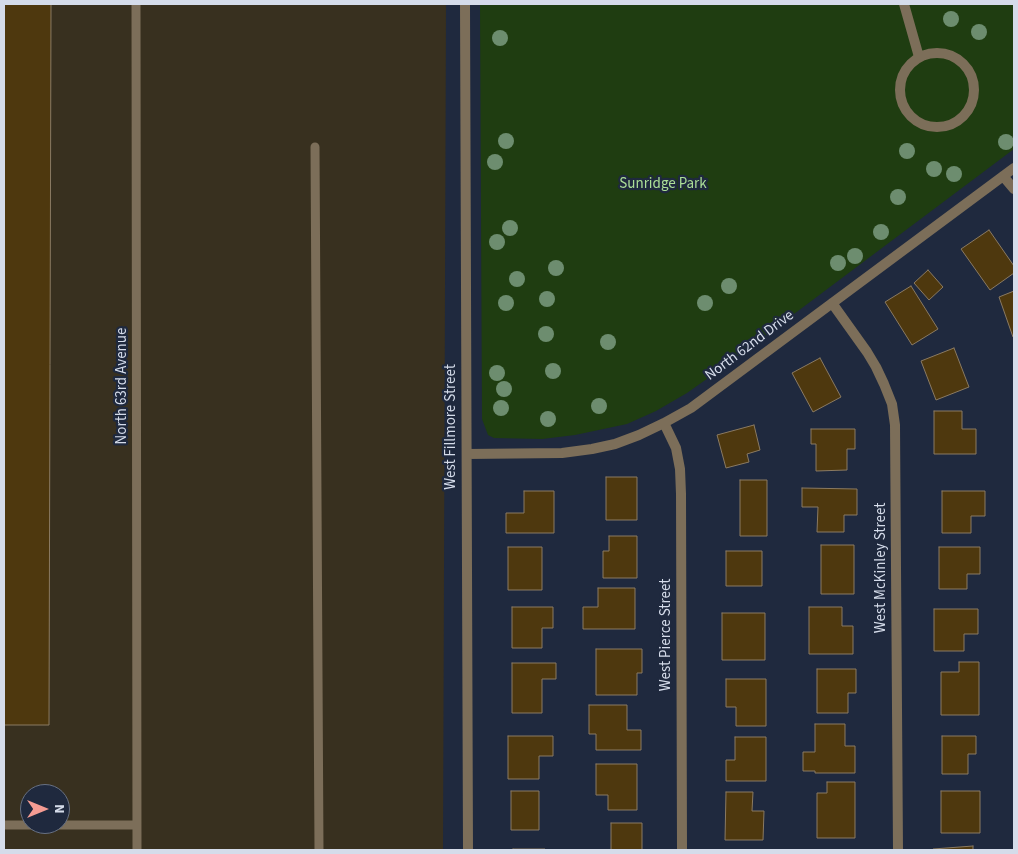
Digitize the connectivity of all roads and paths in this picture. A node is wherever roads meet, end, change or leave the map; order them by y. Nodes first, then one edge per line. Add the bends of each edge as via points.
1 (136, 4) edge
2 (465, 4) edge
3 (904, 4) edge
4 (919, 57) junction
5 (314, 147) dead end
6 (1014, 168) edge
7 (1004, 176) junction
8 (1014, 189) edge
9 (832, 303) junction
10 (664, 423) junction
11 (466, 454) junction
12 (137, 825) junction
13 (4, 826) edge
14 (137, 850) edge
15 (319, 850) edge
16 (468, 850) edge
17 (682, 850) edge
18 (898, 850) edge

1 - 12 lane, North 63rd Avenue
2 - 11 street, West Fillmore Street
3 - 4 street
4 - 4 street via 904,72 900,82 902,104 907,114 925,126 936,128 953,124 968,112 974,100 972,75 955,57 943,53
5 - 15 lane
6 - 7 street, North 62nd Drive
7 - 8 street
7 - 9 street, North 62nd Drive
9 - 10 street, North 62nd Drive via 691,408
9 - 18 street, West McKinley Street via 880,376 892,404 896,425
10 - 11 street, North 62nd Drive via 640,435 592,449 562,453
10 - 17 street, West Pierce Street via 676,448 682,494
11 - 16 street, West Fillmore Street
12 - 13 lane
12 - 14 lane, North 63rd Avenue

